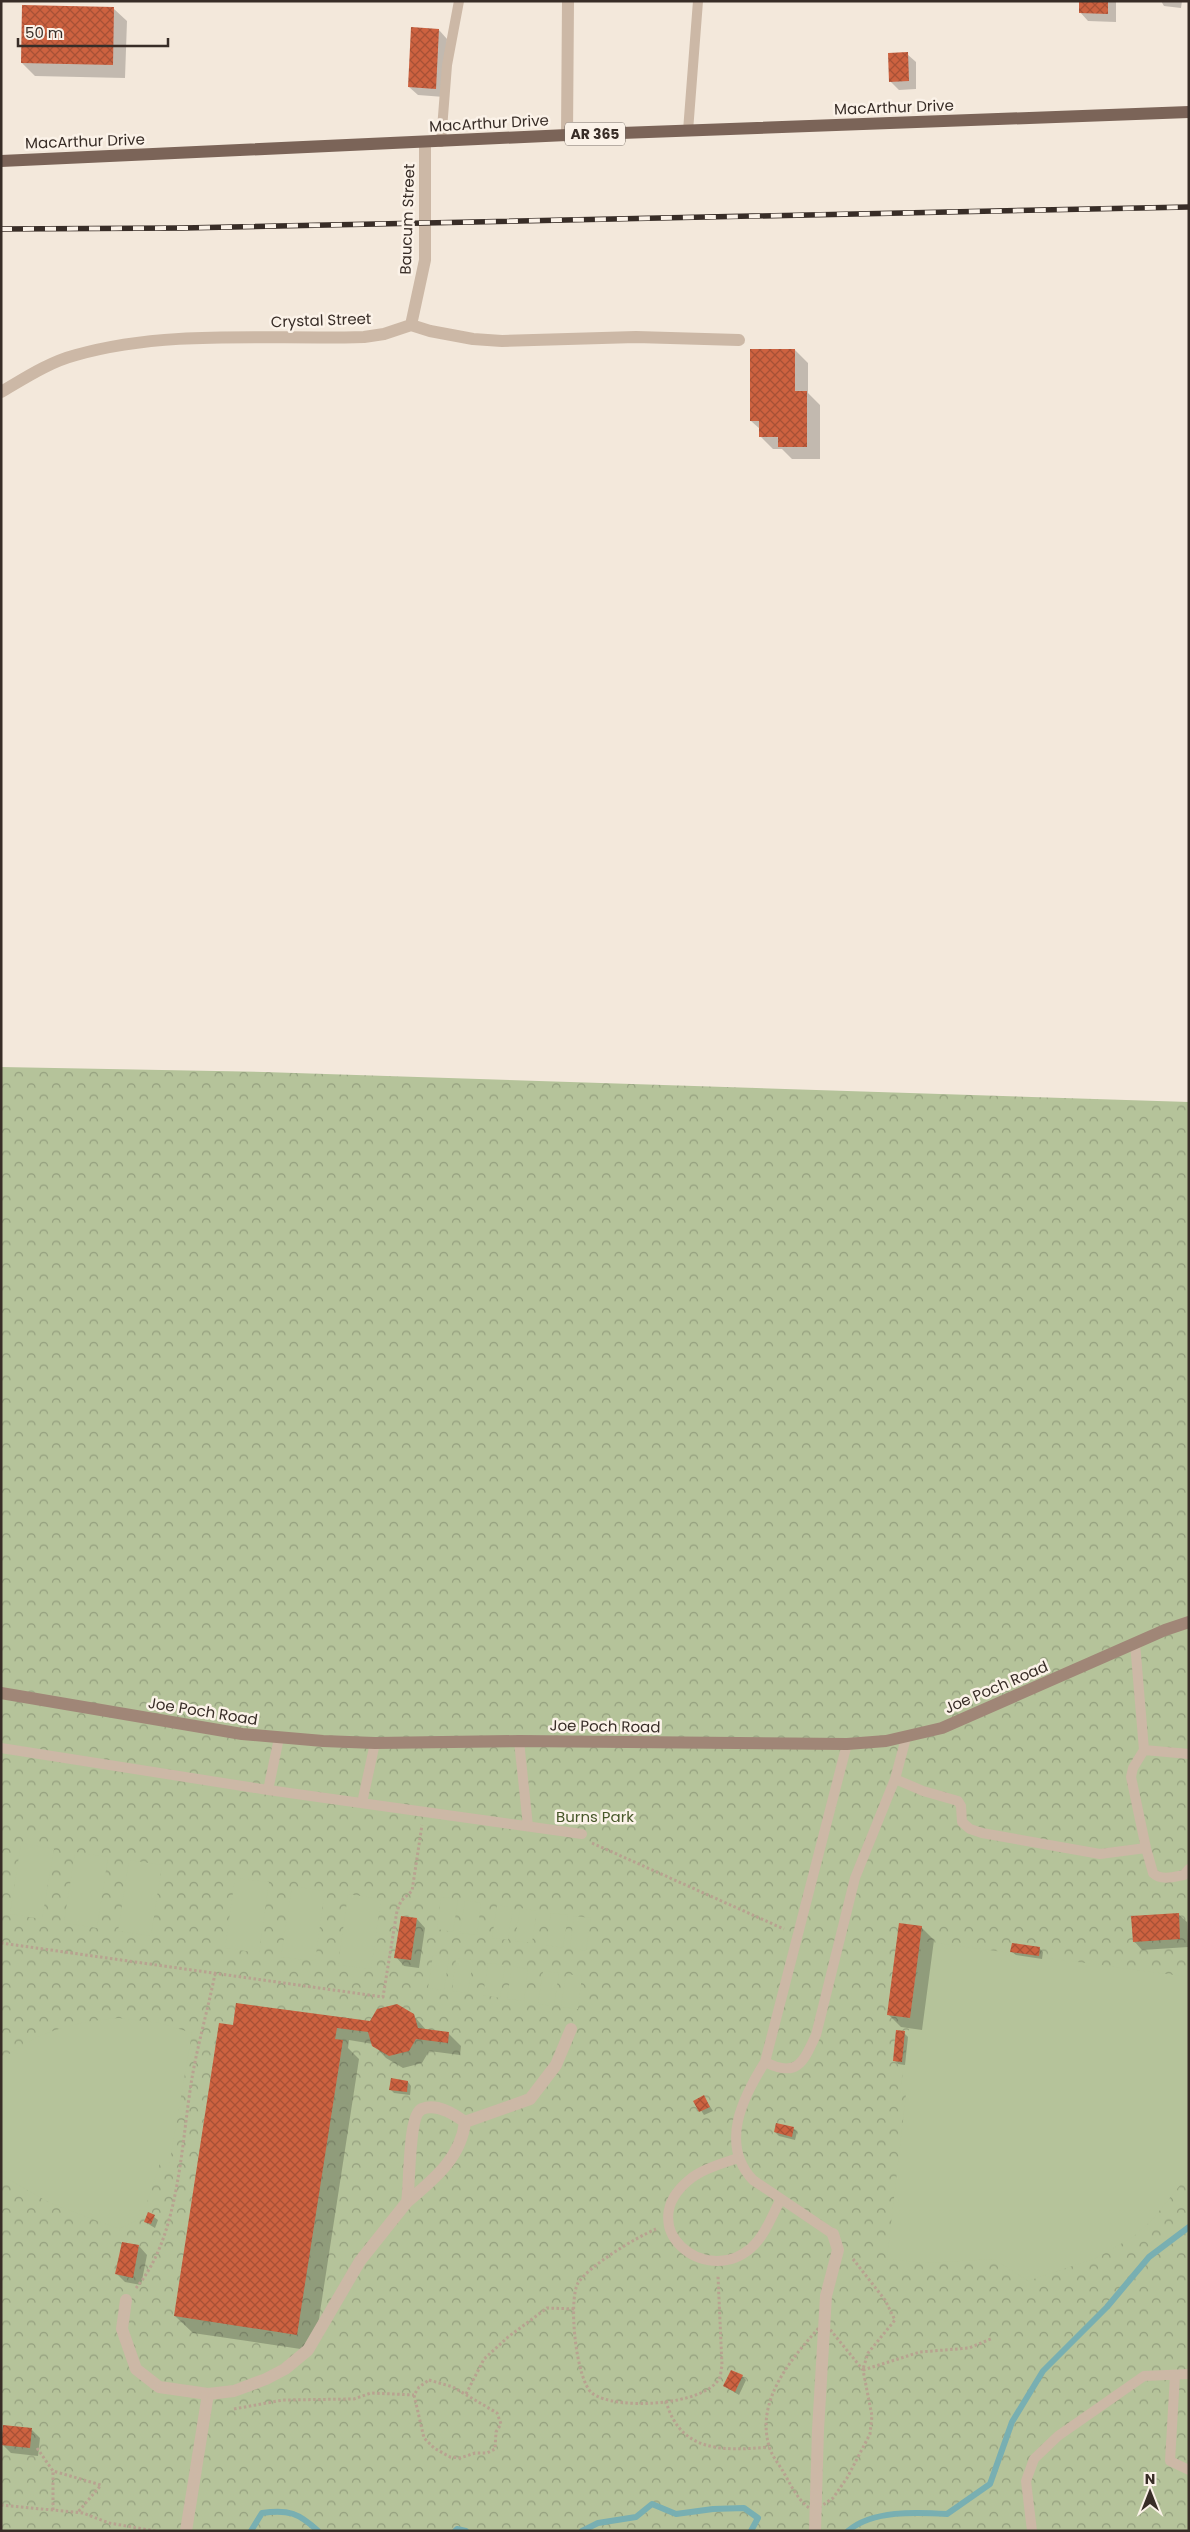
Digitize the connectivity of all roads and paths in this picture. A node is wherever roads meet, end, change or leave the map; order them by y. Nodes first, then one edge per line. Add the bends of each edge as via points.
1 (458, 1) edge
2 (568, 1) edge
3 (698, 1) edge
4 (1189, 112) edge
5 (688, 130) junction
6 (567, 135) junction
7 (441, 142) junction
8 (426, 143) junction
9 (1, 161) edge
10 (412, 325) junction
11 (739, 340) dead end
12 (1, 392) edge
13 (1189, 1622) edge
14 (1135, 1644) junction
15 (1, 1693) edge
16 (279, 1738) junction
17 (906, 1738) junction
18 (519, 1741) junction
19 (375, 1743) junction
20 (847, 1744) junction
21 (1, 1748) edge
22 (1144, 1750) junction
23 (1189, 1754) edge
24 (895, 1779) junction
25 (268, 1790) junction
26 (362, 1803) junction
27 (424, 1812) junction
28 (528, 1826) junction
29 (582, 1834) joint
30 (1146, 1848) junction
31 (1189, 1869) edge
32 (799, 1935) junction
33 (1, 1943) edge
34 (215, 1974) junction
35 (572, 2029) dead end
36 (765, 2062) junction
37 (465, 2122) junction
38 (738, 2158) junction
39 (780, 2199) junction
40 (407, 2202) junction
41 (668, 2224) junction
42 (833, 2234) joint
43 (850, 2256) dead end
44 (718, 2260) junction
45 (126, 2300) joint
46 (575, 2309) junction
47 (824, 2322) junction
48 (993, 2338) dead end
49 (863, 2370) junction
50 (1189, 2374) edge
51 (1175, 2375) junction
52 (208, 2394) junction
53 (466, 2394) junction
54 (414, 2396) junction
55 (666, 2402) junction
56 (206, 2410) junction
57 (769, 2447) junction
58 (37, 2448) dead end
59 (1189, 2470) edge
60 (53, 2471) junction
61 (1, 2505) edge
62 (53, 2510) junction
63 (814, 2511) junction
64 (78, 2512) junction
65 (814, 2528) edge
66 (155, 2531) edge
67 (186, 2531) edge
68 (1032, 2531) edge

1 - 7 lane via 447,65
2 - 6 street
3 - 5 lane
4 - 5 main road, MacArthur Drive / AR 365
5 - 6 main road, MacArthur Drive / AR 365
6 - 7 main road, MacArthur Drive / AR 365
7 - 8 main road, MacArthur Drive / AR 365
8 - 9 main road, MacArthur Drive / AR 365
8 - 10 street, Baucum Street via 425,260
10 - 11 street, Crystal Street via 473,339 636,336
10 - 12 street, Crystal Street via 364,336 132,342 75,355
13 - 14 street, Joe Poch Road
14 - 17 street, Joe Poch Road via 942,1728
14 - 22 lane
15 - 16 street, Joe Poch Road
16 - 19 street, Joe Poch Road
16 - 25 lane
17 - 20 street, Joe Poch Road
17 - 24 lane
18 - 19 street, Joe Poch Road
18 - 20 street, Joe Poch Road
18 - 28 lane
19 - 26 lane
20 - 32 lane
21 - 25 lane
22 - 23 lane
22 - 30 lane via 1132,1768 1131,1777
24 - 30 lane via 958,1801 962,1822 970,1830 982,1834 1100,1854
24 - 36 lane via 855,1878 816,2035 798,2066 790,2070 780,2069
25 - 26 lane
26 - 27 lane
27 - 28 lane
27 - 34 path via 412,1891 401,1901 397,1911 383,1997
28 - 29 lane
29 - 32 path via 596,1846
30 - 31 lane via 1153,1873 1157,1876 1184,1875
32 - 36 lane
33 - 34 path
34 - 45 path via 197,2048 171,2216 148,2271
35 - 37 street via 556,2065 530,2099
36 - 38 lane via 749,2087 739,2115
37 - 40 street via 456,2153 434,2179
37 - 40 street via 432,2107 418,2112 413,2130
38 - 39 lane via 753,2180
38 - 41 lane via 714,2166 687,2181 669,2205
39 - 42 lane
39 - 44 lane via 760,2238 750,2248 740,2255
40 - 52 street via 360,2261 302,2357 266,2379 234,2391
41 - 44 lane via 675,2240 686,2252
41 - 46 path via 637,2238 585,2275 577,2285
42 - 47 street via 838,2250 826,2296
43 - 49 path via 885,2300 894,2320 868,2353
44 - 55 path via 720,2378 690,2398
45 - 52 street via 122,2329 136,2369 159,2387
46 - 53 path via 547,2308 508,2337 484,2359
46 - 55 path via 577,2357 585,2386 602,2399 624,2403
47 - 49 path
47 - 57 path via 796,2353 778,2380 766,2416
47 - 63 street
48 - 49 path via 969,2348 920,2352
49 - 63 path via 871,2407 870,2434 833,2498
50 - 51 lane
51 - 59 lane via 1170,2461
51 - 68 lane via 1144,2376 1058,2436 1034,2459 1026,2481
52 - 56 street
53 - 54 path via 429,2380
53 - 54 path via 497,2413 501,2424 496,2432 495,2448 487,2453 460,2458 442,2453 424,2438
54 - 56 path via 371,2393 354,2399 298,2399 240,2409
55 - 57 path via 670,2417 687,2438 712,2447 735,2450
56 - 67 street
57 - 63 path via 797,2495 806,2507
58 - 60 path
60 - 62 path
60 - 64 path via 101,2485
61 - 62 path
62 - 64 path
63 - 65 street
64 - 66 path via 109,2523

